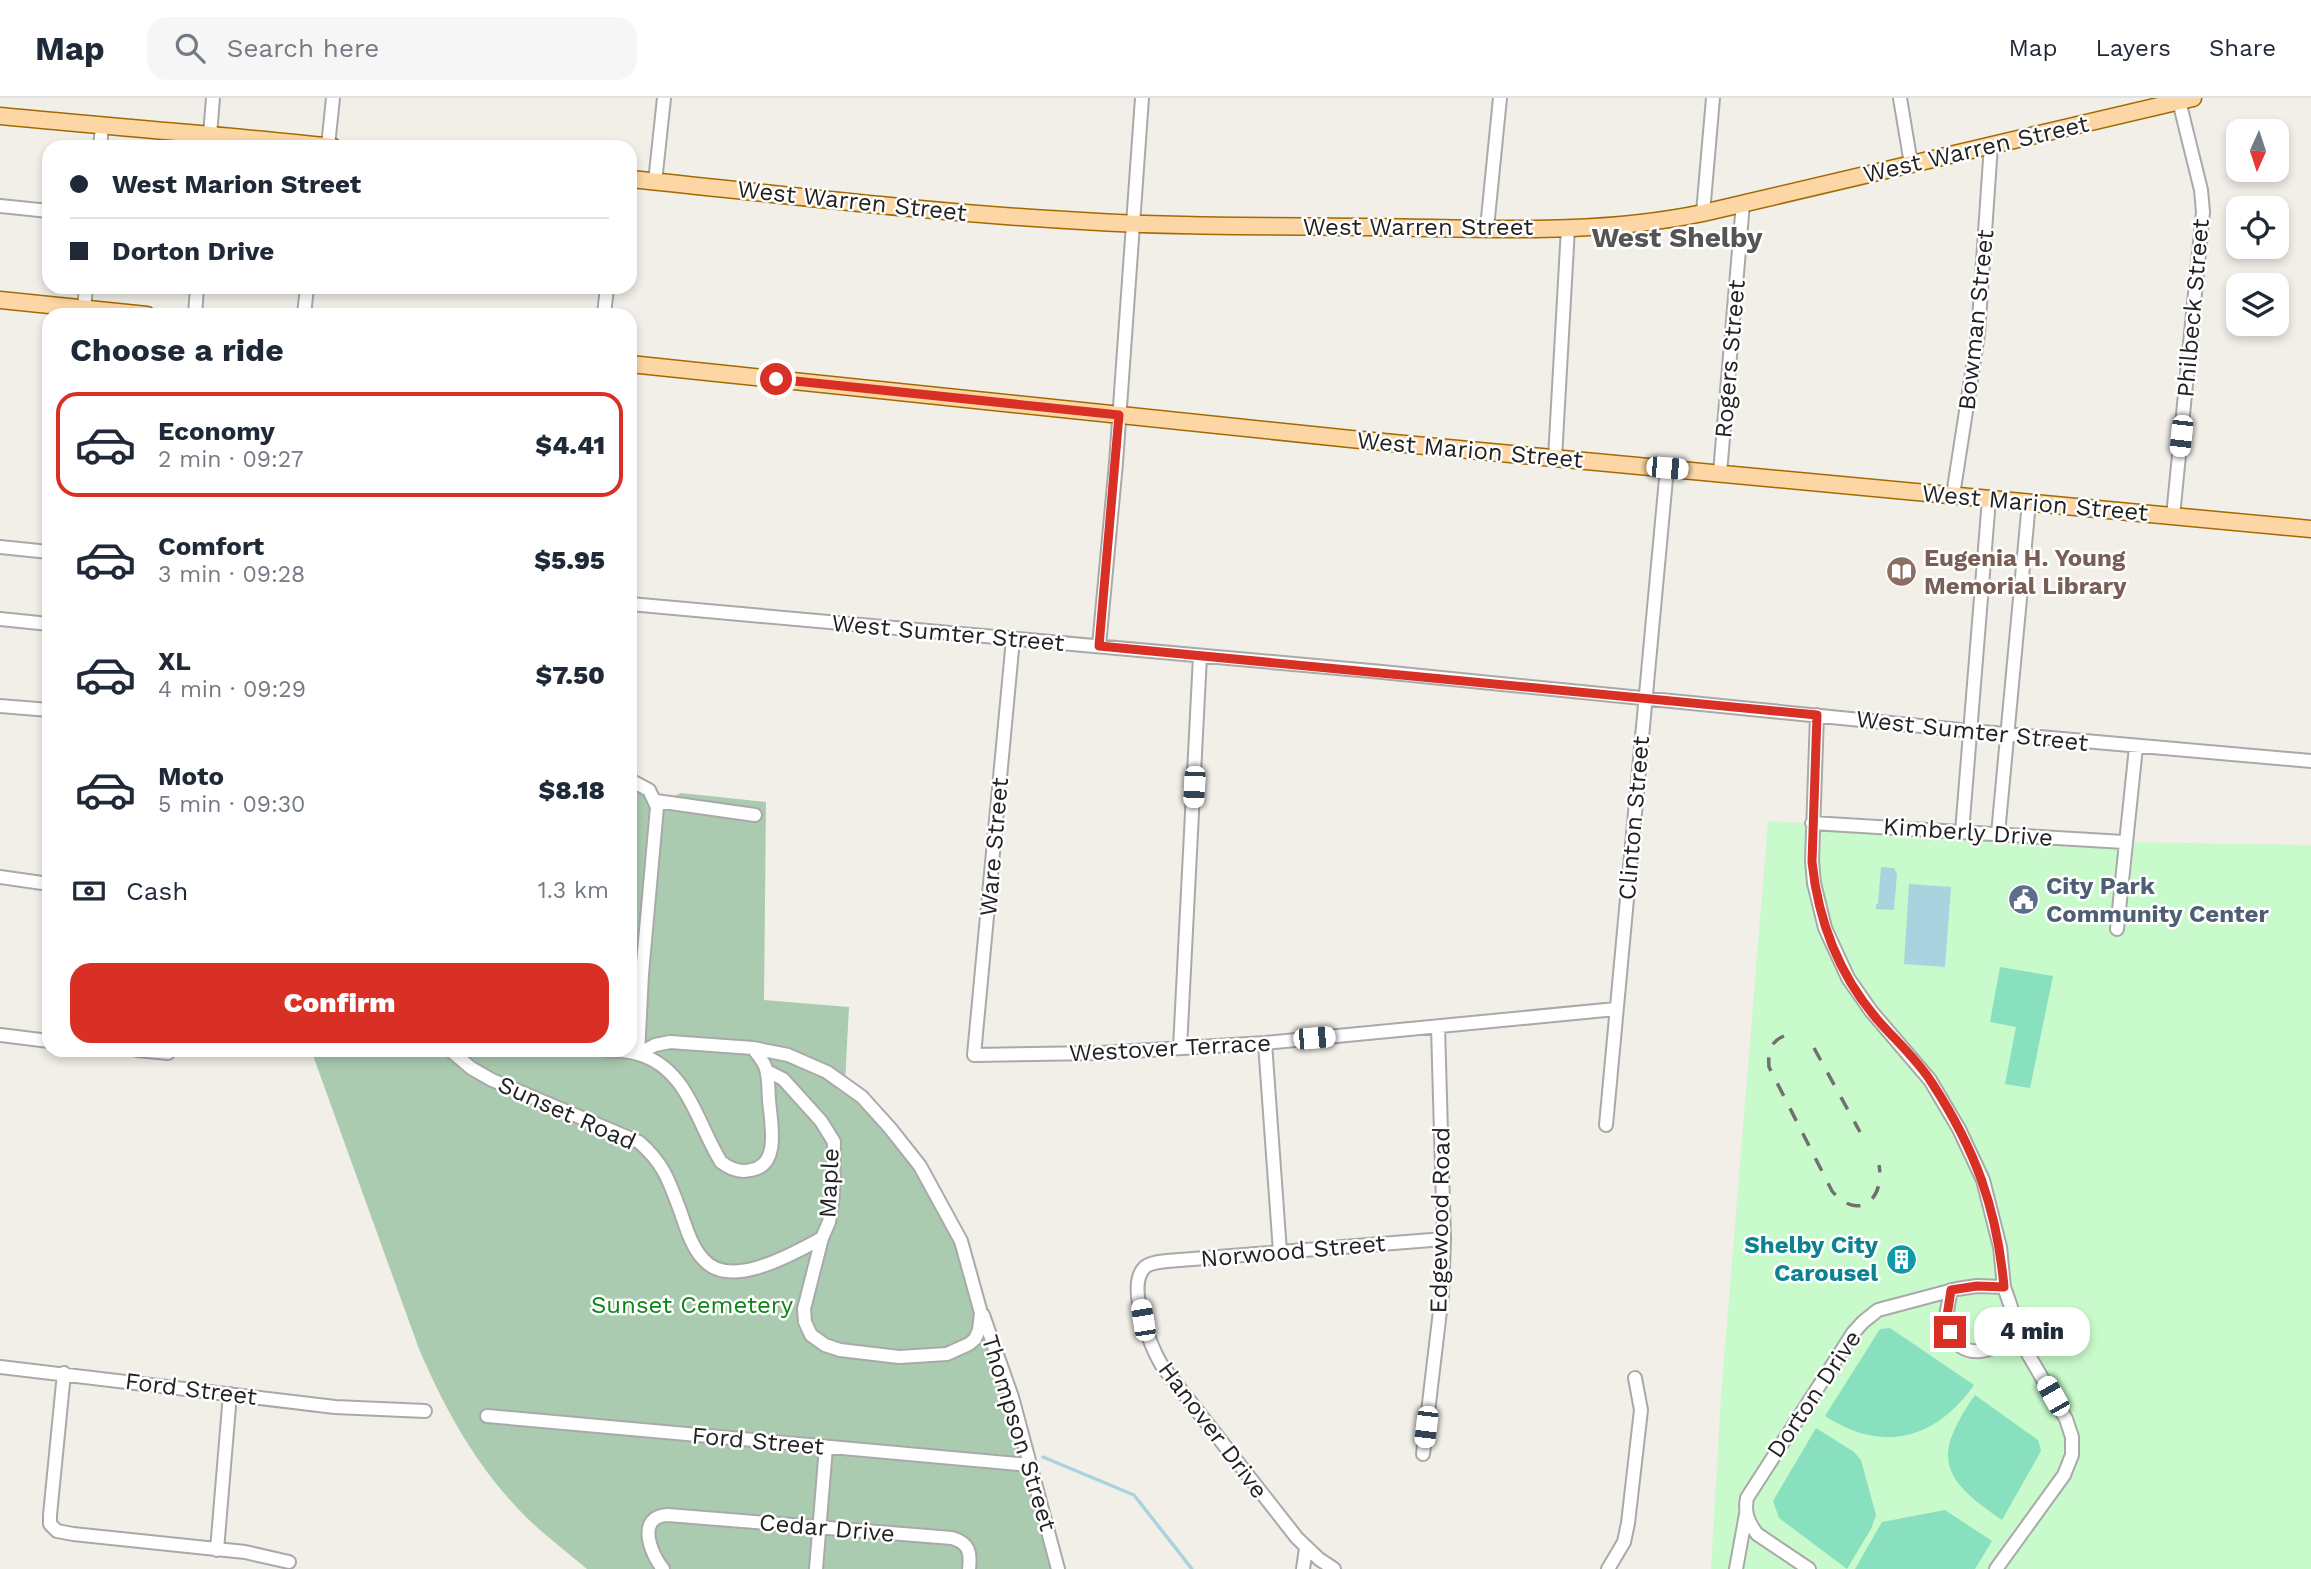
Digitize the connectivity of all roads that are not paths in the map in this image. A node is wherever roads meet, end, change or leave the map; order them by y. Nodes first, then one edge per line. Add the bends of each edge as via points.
1 (213, 98) edge
2 (333, 98) edge
3 (664, 98) edge
4 (1142, 98) edge
5 (1500, 98) edge
6 (1713, 98) edge
7 (1900, 98) edge
8 (2186, 100) edge
9 (0, 116) edge
10 (102, 127) junction
11 (101, 140) edge
12 (209, 140) edge
13 (327, 140) edge
14 (1991, 145) junction
15 (1911, 164) junction
16 (637, 180) edge
17 (655, 181) junction
18 (1743, 203) junction
19 (0, 206) edge
20 (42, 210) edge
21 (1703, 213) junction
22 (1132, 223) junction
23 (1487, 228) junction
24 (1568, 228) junction
25 (0, 300) edge
26 (75, 308) edge
27 (637, 365) edge
28 (1119, 415) junction
29 (1555, 458) junction
30 (1667, 468) junction
31 (1720, 473) junction
32 (1953, 495) junction
33 (1989, 499) junction
34 (2029, 502) junction
35 (2173, 516) junction
36 (2311, 529) edge
37 (0, 547) edge
38 (42, 551) edge
39 (637, 605) edge
40 (0, 619) edge
41 (42, 623) edge
42 (1013, 639) junction
43 (1099, 646) junction
44 (1200, 656) junction
45 (1645, 698) junction
46 (0, 706) edge
47 (42, 709) edge
48 (1817, 715) junction
49 (1970, 731) junction
50 (2008, 735) junction
51 (2136, 747) junction
52 (2311, 761) edge
53 (637, 784) edge
54 (656, 801) junction
55 (755, 815) dead end
56 (1812, 823) junction
57 (1962, 832) junction
58 (1998, 834) junction
59 (2124, 842) junction
60 (0, 877) edge
61 (42, 883) edge
62 (2117, 929) dead end
63 (637, 965) edge
64 (1616, 1009) junction
65 (637, 1014) edge
66 (1438, 1027) junction
67 (0, 1035) edge
68 (42, 1040) edge
69 (1265, 1043) junction
70 (753, 1048) junction
71 (1180, 1048) junction
72 (638, 1054) junction
73 (974, 1055) joint
74 (458, 1057) edge
75 (766, 1071) junction
76 (1606, 1125) dead end
77 (822, 1238) junction
78 (1444, 1240) junction
79 (1280, 1252) junction
80 (1144, 1268) joint
81 (2004, 1287) junction
82 (1951, 1290) junction
83 (977, 1298) junction
84 (2014, 1330) junction
85 (0, 1367) edge
86 (64, 1373) junction
87 (1635, 1378) dead end
88 (230, 1394) junction
89 (425, 1411) dead end
90 (487, 1416) dead end
91 (826, 1447) junction
92 (1423, 1454) dead end
93 (1030, 1465) junction
94 (1746, 1514) junction
95 (820, 1527) junction
96 (1307, 1548) junction
97 (217, 1550) junction
98 (289, 1562) dead end
99 (663, 1569) edge
100 (816, 1569) edge
101 (969, 1569) edge
102 (1058, 1569) edge
103 (1303, 1569) edge
104 (1334, 1569) edge
105 (1608, 1569) edge
106 (1736, 1569) edge
107 (1809, 1569) edge
108 (1996, 1569) edge

1 - 12 street
2 - 13 street
3 - 17 street
4 - 22 street
5 - 23 street
6 - 21 street
7 - 15 street
8 - 14 main road, West Warren Street
8 - 35 street, Philbeck Street via 2203,212
9 - 10 main road
10 - 11 street
10 - 12 main road
14 - 15 main road, West Warren Street
14 - 32 street, Bowman Street via 1978,334
15 - 18 main road, West Warren Street
16 - 17 main road, West Warren Street
17 - 22 main road, West Warren Street via 978,214
18 - 21 main road, West Warren Street
18 - 31 street, Rogers Street
19 - 20 street
21 - 24 main road, West Warren Street via 1647,223
22 - 23 main road, West Warren Street
22 - 28 street
23 - 24 main road, West Warren Street
24 - 29 street
25 - 26 main road
27 - 28 main road, West Marion Street
28 - 29 main road, West Marion Street
28 - 43 street
29 - 30 main road, West Marion Street
30 - 31 main road, West Marion Street
30 - 45 street, Clinton Street
31 - 32 main road, West Marion Street
32 - 33 main road, West Marion Street
33 - 34 main road, West Marion Street
33 - 49 street
34 - 35 main road, West Marion Street
34 - 50 street
35 - 36 main road, West Marion Street
37 - 38 street
39 - 42 street, West Sumter Street
40 - 41 street
42 - 43 street, West Sumter Street
42 - 73 street, Ware Street
43 - 44 street, West Sumter Street
44 - 45 street, West Sumter Street
44 - 71 street
45 - 48 street, West Sumter Street
45 - 64 street, Clinton Street
46 - 47 street
48 - 49 street, West Sumter Street
48 - 56 street
49 - 50 street, West Sumter Street
49 - 57 street
50 - 51 street, West Sumter Street
50 - 58 street
51 - 52 street, West Sumter Street
51 - 59 street
53 - 54 street
54 - 55 street
54 - 63 street
56 - 57 street, Kimberly Drive
56 - 81 street via 1814,883 1825,928 1865,1004 1930,1080 1959,1129 1983,1180 2000,1247
57 - 58 street, Kimberly Drive
58 - 59 street, Kimberly Drive
59 - 62 street
60 - 61 street
64 - 66 street, Westover Terrace
64 - 76 street, Clinton Street
65 - 72 street
66 - 69 street, Westover Terrace
66 - 78 street, Edgewood Road
67 - 68 street
69 - 71 street, Westover Terrace
69 - 79 street
70 - 72 street, Thompson Street via 670,1042
70 - 75 street
70 - 83 street, Thompson Street via 788,1055 827,1072 862,1097 890,1128 928,1179 961,1241
71 - 73 street, Westover Terrace
72 - 75 street via 671,1074 691,1102 721,1162 742,1171 765,1163 771,1150
74 - 77 street, Sunset Road via 492,1080 639,1142 664,1169 693,1244 713,1268 730,1272 757,1267
75 - 77 street, Maple via 783,1079 834,1142 833,1195
77 - 83 street, Thompson Street via 804,1315 811,1335 825,1345 899,1357 947,1354 975,1339 981,1322
78 - 79 street, Norwood Street
78 - 92 street, Edgewood Road
79 - 80 street, Norwood Street via 1167,1261
80 - 96 street, Hanover Drive via 1140,1300 1146,1334 1156,1355 1247,1477
81 - 82 street, Dorton Drive
81 - 84 street
82 - 84 street via 1949,1329 1966,1349 1996,1348
82 - 94 street, Dorton Drive via 1878,1311 1863,1322 1750,1491
83 - 93 street, Thompson Street
84 - 108 street via 2066,1419 2073,1446 2064,1475
85 - 86 street, Ford Street
86 - 88 street, Ford Street
86 - 97 street via 50,1524 57,1531 73,1534
87 - 105 street via 1641,1410 1629,1524
88 - 89 street, Ford Street via 335,1407
88 - 97 street
90 - 91 street, Ford Street
91 - 93 street, Ford Street
91 - 95 street
93 - 102 street, Thompson Street
94 - 106 street, Dorton Drive
94 - 107 street via 1763,1540
95 - 99 street, Cedar Drive via 656,1517 649,1535 654,1557
95 - 100 street
95 - 101 street, Cedar Drive via 940,1536 965,1543
96 - 103 street
96 - 104 street, Hanover Drive
97 - 98 street

